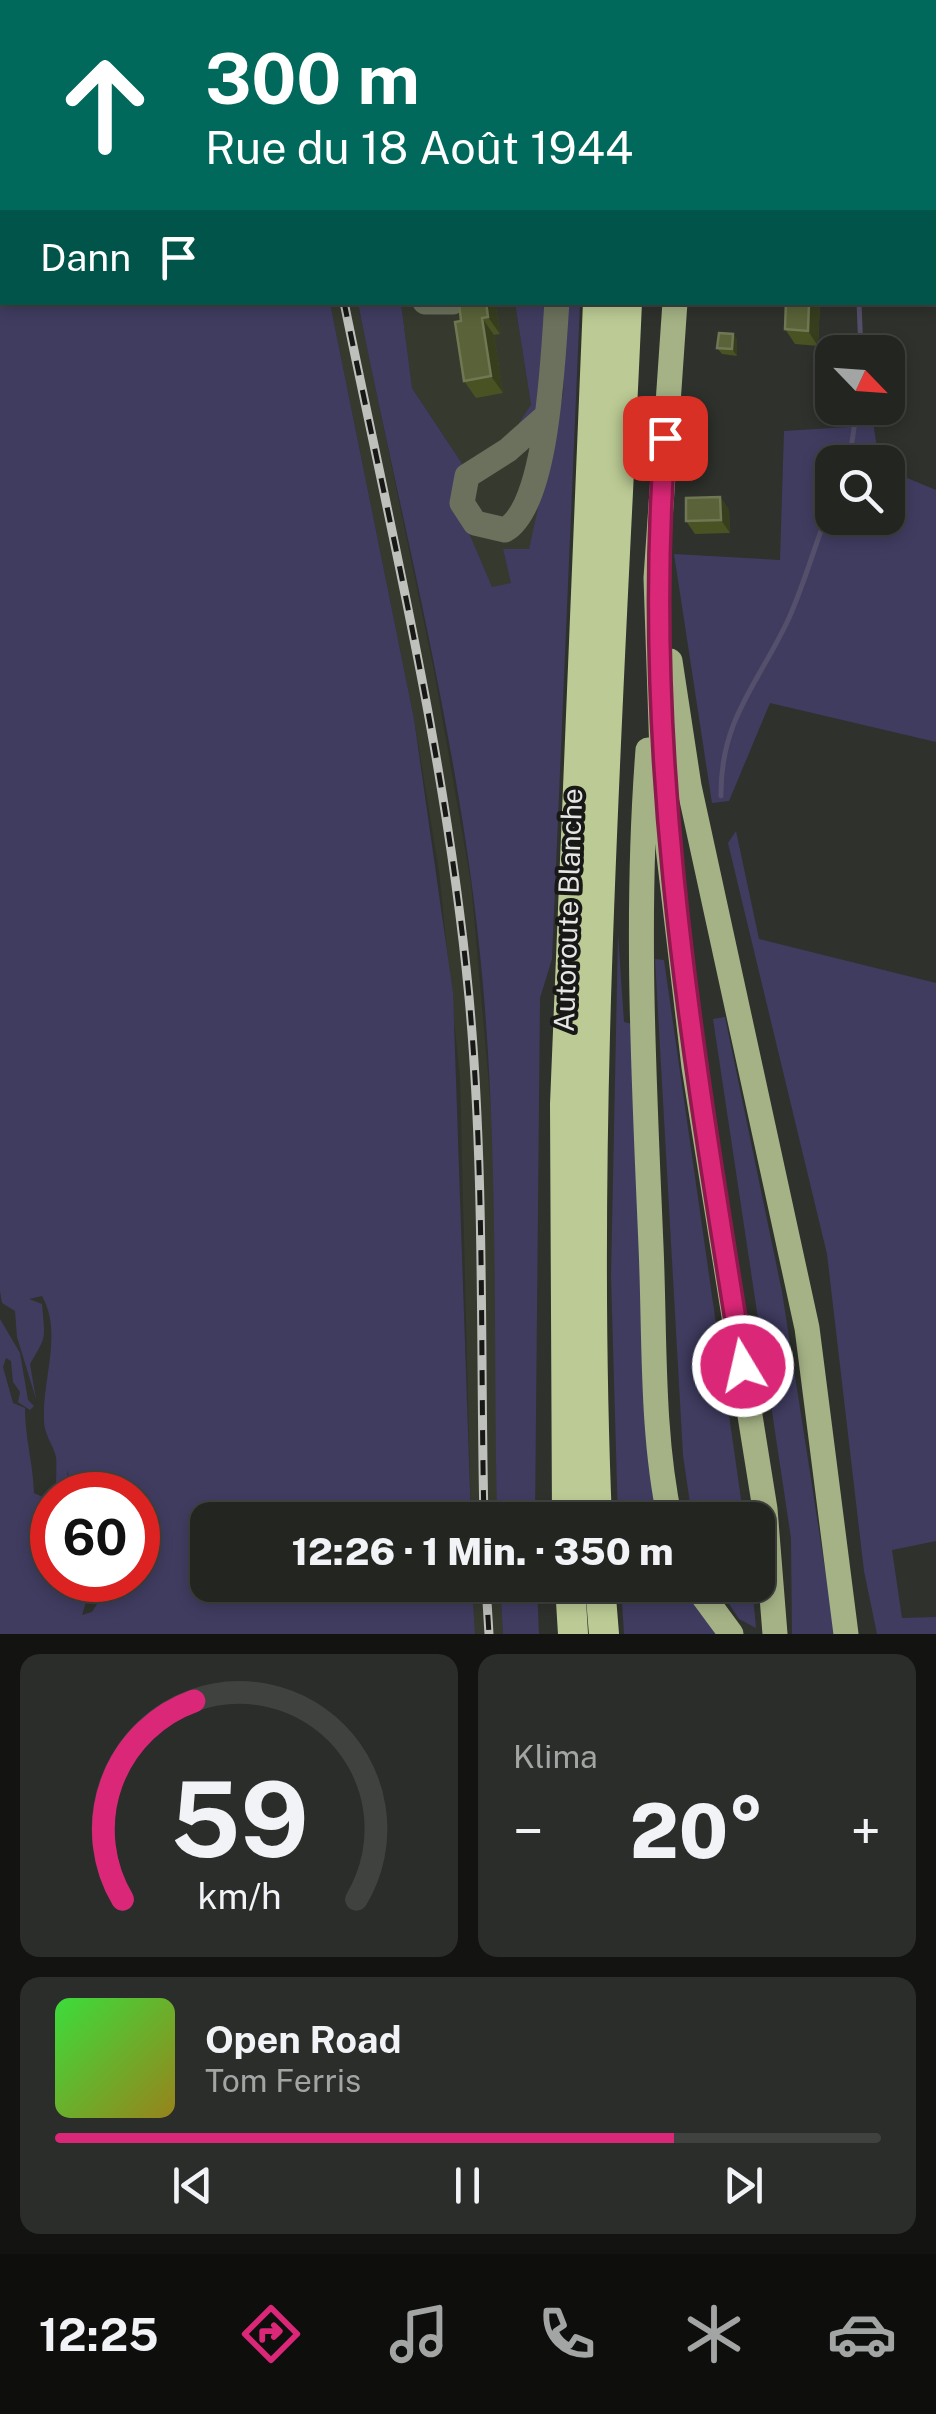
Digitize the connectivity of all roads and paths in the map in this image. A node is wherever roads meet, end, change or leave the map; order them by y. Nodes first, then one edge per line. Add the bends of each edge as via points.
1 (557, 305) edge
2 (598, 305) edge
3 (626, 305) edge
4 (675, 305) edge
5 (544, 418) dead end
6 (656, 578) junction
7 (656, 640) junction
8 (567, 1502) edge
9 (596, 1502) edge
10 (668, 1502) edge
11 (571, 1602) edge
12 (601, 1602) edge
13 (707, 1602) edge
14 (573, 1634) edge
15 (604, 1634) edge
16 (730, 1634) edge
17 (774, 1634) edge
18 (846, 1634) edge

1 - 5 street
2 - 8 highway, Autoroute Blanche via 565,1104
3 - 9 highway, Autoroute Blanche via 594,1089
4 - 6 main road
6 - 7 main road
6 - 18 main road via 689,786 806,1328
7 - 10 main road via 641,838 640,1003
7 - 17 main road via 672,881 694,1067 765,1509
11 - 14 highway
12 - 15 highway
13 - 16 main road

